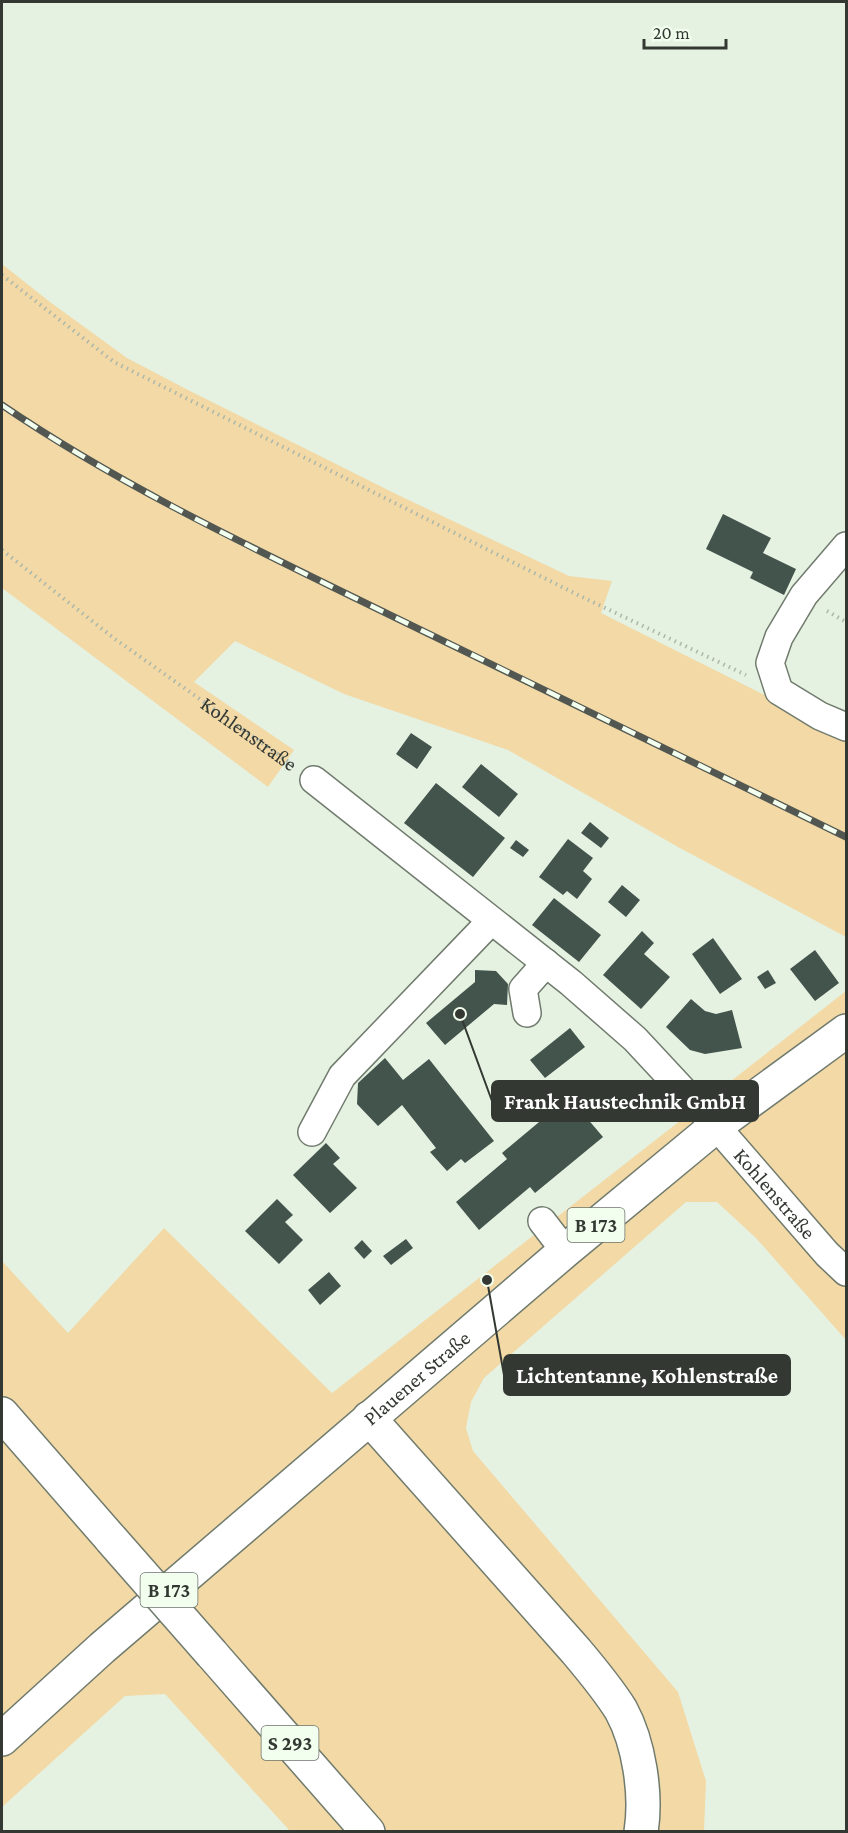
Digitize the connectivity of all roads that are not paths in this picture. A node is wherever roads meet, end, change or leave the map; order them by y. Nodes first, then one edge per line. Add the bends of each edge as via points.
1 (846, 546) edge
2 (846, 727) edge
3 (314, 780) road end
4 (491, 921) junction
5 (546, 963) junction
6 (527, 1013) dead end
7 (846, 1031) edge
8 (716, 1126) junction
9 (312, 1131) dead end
10 (542, 1221) dead end
11 (564, 1251) junction
12 (846, 1272) edge
13 (2, 1414) edge
14 (369, 1418) junction
15 (2, 1739) edge
16 (368, 1832) edge
17 (641, 1832) edge

1 - 2 street via 804,595 779,637 770,663 779,691
3 - 4 street, Kohlenstraße
4 - 5 street, Kohlenstraße
4 - 9 street via 342,1076
5 - 6 street via 524,989
5 - 8 street, Kohlenstraße via 635,1039
7 - 8 main road, Plauener Straße / B 173
8 - 11 main road, Plauener Straße / B 173
8 - 12 street, Kohlenstraße
10 - 11 street
11 - 14 main road, Plauener Straße / B 173
13 - 16 main road, S 293, bridge
14 - 15 main road, Plauener Straße / B 173
14 - 17 main road via 604,1684 622,1712 634,1744 642,1782

